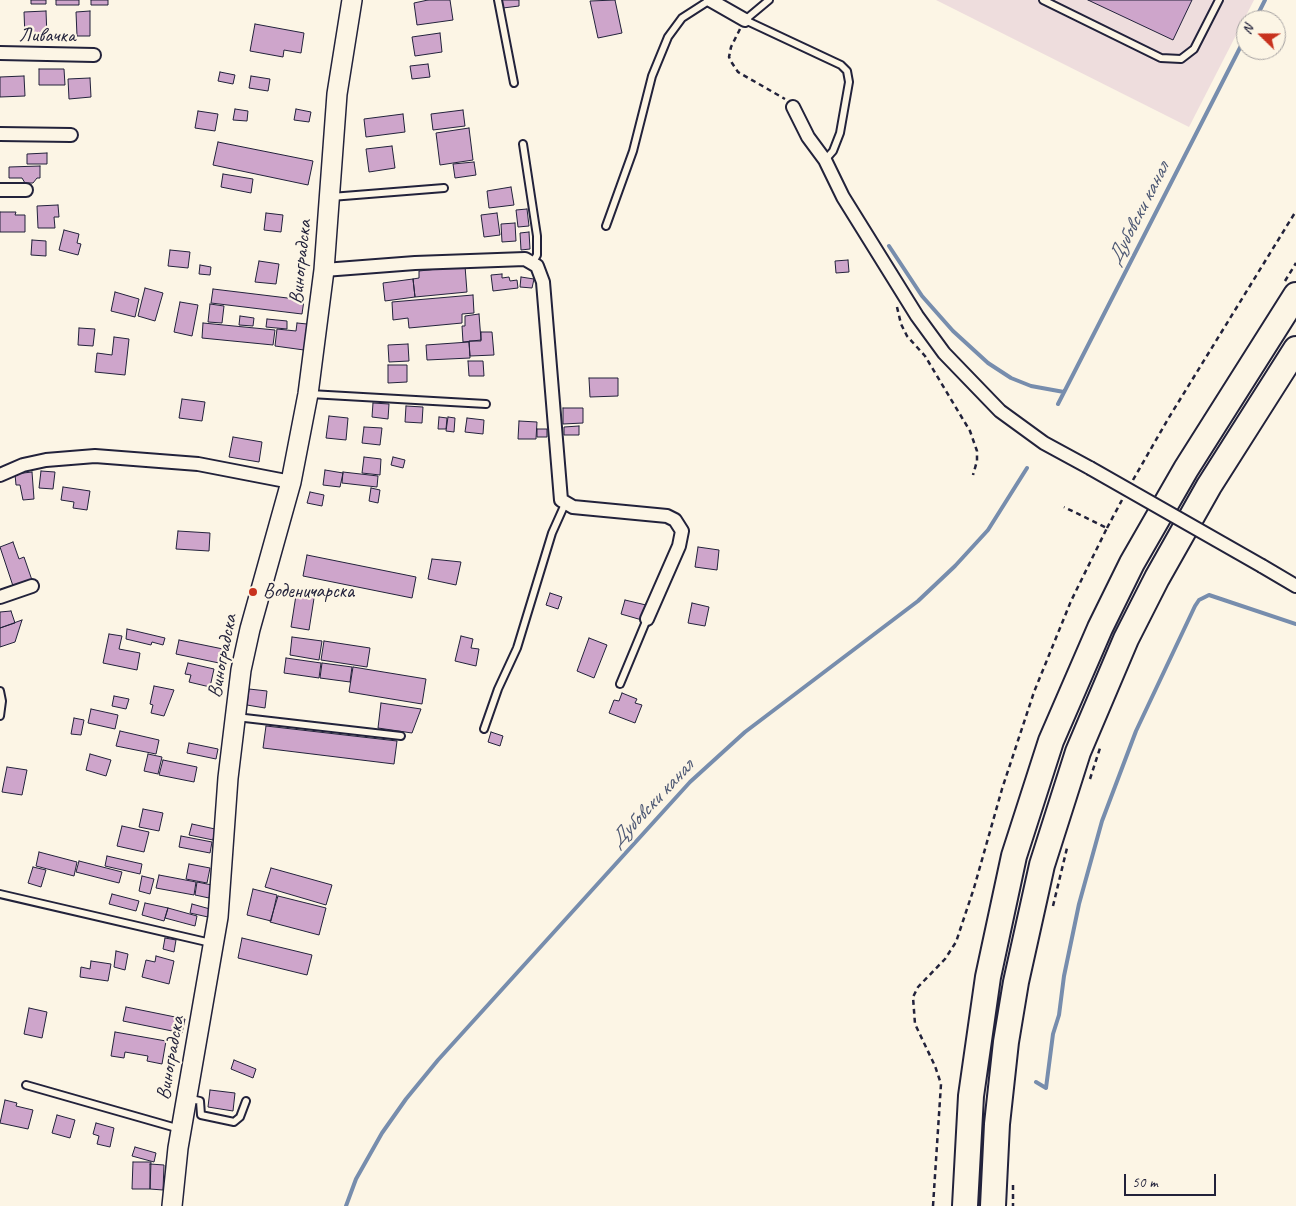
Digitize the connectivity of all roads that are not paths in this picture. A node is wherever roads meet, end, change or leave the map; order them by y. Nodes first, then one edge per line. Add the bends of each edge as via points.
1 (352, 0) edge
2 (498, 0) edge
3 (710, 0) edge
4 (769, 0) edge
5 (1043, 0) edge
6 (1219, 0) edge
7 (745, 20) junction
8 (0, 54) edge
9 (94, 55) dead end
10 (514, 83) dead end
11 (793, 107) road end
12 (0, 134) edge
13 (71, 135) dead end
14 (523, 144) dead end
15 (825, 160) junction
16 (444, 188) dead end
17 (0, 190) edge
18 (26, 190) dead end
19 (330, 198) junction
20 (606, 226) dead end
21 (533, 262) junction
22 (324, 270) junction
23 (1296, 295) edge
24 (1296, 349) edge
25 (308, 394) junction
26 (486, 404) dead end
27 (0, 475) edge
28 (291, 482) junction
29 (565, 504) junction
30 (32, 586) dead end
31 (1296, 586) edge
32 (0, 597) edge
33 (647, 619) joint
34 (620, 684) dead end
35 (0, 692) edge
36 (0, 716) edge
37 (235, 716) junction
38 (484, 729) dead end
39 (401, 736) dead end
40 (0, 894) edge
41 (214, 944) junction
42 (26, 1085) dead end
43 (186, 1098) junction
44 (246, 1101) dead end
45 (181, 1129) junction
46 (172, 1206) edge
47 (965, 1206) edge
48 (993, 1206) edge

1 - 19 street, Виноградска via 337,94
2 - 10 lane
3 - 7 street
3 - 20 lane via 682,18 668,37 652,76 633,151
4 - 7 lane
5 - 6 lane via 1161,58 1181,59 1194,49
7 - 15 lane via 847,71 849,82 840,133 834,151
8 - 9 street, Ливачка
11 - 15 street via 808,137
12 - 13 street
14 - 21 lane via 537,236 537,255
15 - 31 street, bridge via 843,197 944,353 1000,411 1044,443
16 - 19 lane
17 - 18 street
19 - 22 street, Виноградска
21 - 22 street via 525,259 415,263
21 - 29 street via 542,277 558,493
22 - 25 street, Виноградска
23 - 47 highway via 1217,418 1132,563 1051,741 1014,856 988,976 971,1105
24 - 48 highway via 1209,486 1157,578 1111,673 1072,769 1042,865 1016,982 997,1124
25 - 26 lane
25 - 28 street, Виноградска
27 - 28 street via 46,460 117,456 198,464
28 - 37 street, Виноградска via 248,636
29 - 33 street via 667,516 679,524 682,536 679,546
29 - 38 lane via 552,533 517,648
30 - 32 street
33 - 34 lane
35 - 36 lane
37 - 39 lane
37 - 41 street, Виноградска
40 - 41 lane
41 - 43 street, Виноградска
42 - 45 lane
43 - 44 lane via 200,1101 201,1115 234,1122 240,1117
43 - 45 street, Виноградска
45 - 46 street, Виноградска

